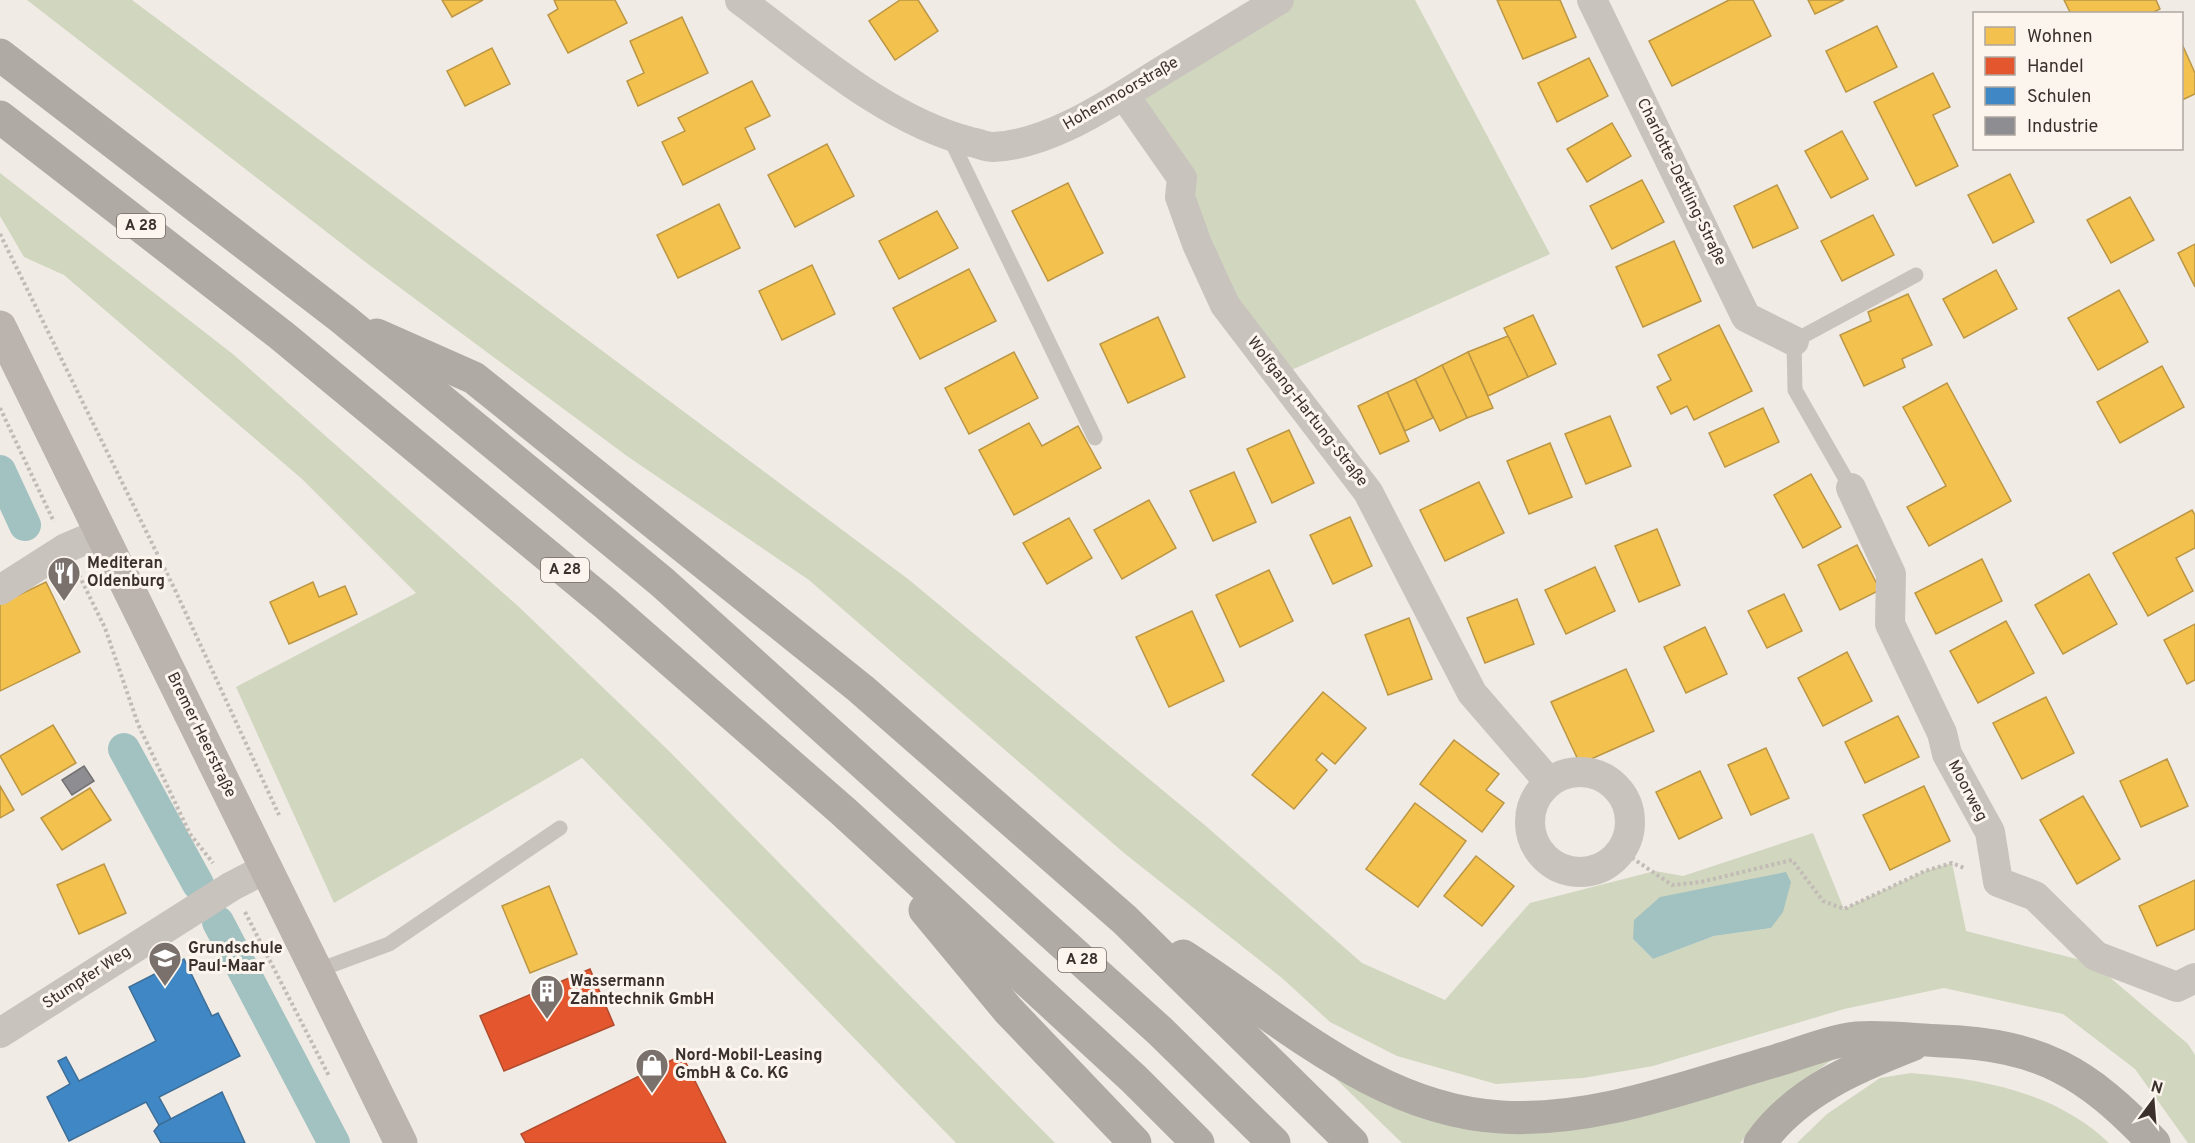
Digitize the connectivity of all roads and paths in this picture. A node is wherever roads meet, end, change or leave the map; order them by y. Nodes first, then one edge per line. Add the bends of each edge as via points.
1 (740, 0) edge
2 (1279, 0) edge
3 (1592, 0) edge
4 (0, 55) edge
5 (1124, 95) junction
6 (0, 117) edge
7 (949, 136) junction
8 (0, 234) edge
9 (1916, 275) dead end
10 (343, 319) junction
11 (0, 327) edge
12 (1794, 341) junction
13 (0, 408) edge
14 (1095, 438) dead end
15 (1851, 488) joint
16 (101, 533) junction
17 (66, 548) junction
18 (0, 590) edge
19 (1549, 782) junction
20 (844, 812) junction
21 (281, 821) dead end
22 (560, 828) dead end
23 (1622, 851) junction
24 (267, 868) junction
25 (1998, 882) junction
26 (231, 886) junction
27 (1125, 920) junction
28 (316, 971) junction
29 (2195, 978) edge
30 (0, 1033) edge
31 (1922, 1041) junction
32 (334, 1085) dead end
33 (401, 1143) edge
34 (1135, 1143) edge
35 (1198, 1143) edge
36 (1275, 1143) edge
37 (1352, 1143) edge
38 (1760, 1143) edge
39 (2154, 1143) edge

1 - 7 street, Hohenmoorstraße via 853,83
2 - 5 street, Hohenmoorstraße
3 - 12 street, Charlotte-Dettling-Straße via 1746,317
4 - 10 highway, A 28
5 - 7 street, Hohenmoorstraße via 1063,128 1018,143 992,147
5 - 19 street, Wolfgang-Hartung-Straße via 1182,178 1180,197 1225,305 1368,492 1472,693
6 - 20 highway, A 28 via 290,343 606,604
7 - 14 lane
8 - 21 path via 166,570
9 - 12 lane
10 - 27 highway via 474,378 861,689
10 - 36 highway, A 28 via 662,582 1160,1032
11 - 16 street, Bremer Heerstraße
12 - 15 lane via 1795,390
13 - 17 path
15 - 25 street, Moorweg via 1891,574 1890,624 1942,733 1947,754 1990,832
16 - 17 street
16 - 24 street, Bremer Heerstraße
17 - 18 street
17 - 26 path via 105,628 138,723 190,834
19 - 23 street via 1566,774 1585,772 1603,777 1618,788 1631,818 1630,836
19 - 23 street via 1532,808 1530,824 1540,854 1566,871 1582,873 1605,866
20 - 34 highway via 1008,1010
20 - 35 highway, A 28 via 1134,1079
22 - 28 lane via 389,944
23 - 25 path via 1672,885 1792,860 1823,901 1844,909 1925,871 1952,863
24 - 26 street, Stumpfer Weg
24 - 28 street, Bremer Heerstraße
25 - 29 street via 2035,896 2096,956 2177,987
26 - 30 street, Stumpfer Weg
26 - 32 path
27 - 31 highway via 1224,982 1342,1065 1427,1103 1469,1113 1533,1117 1614,1107 1856,1038
27 - 37 highway
28 - 33 street, Bremer Heerstraße
31 - 38 highway via 1854,1069 1808,1096
31 - 39 highway via 1987,1043 2033,1054 2072,1072 2107,1095

